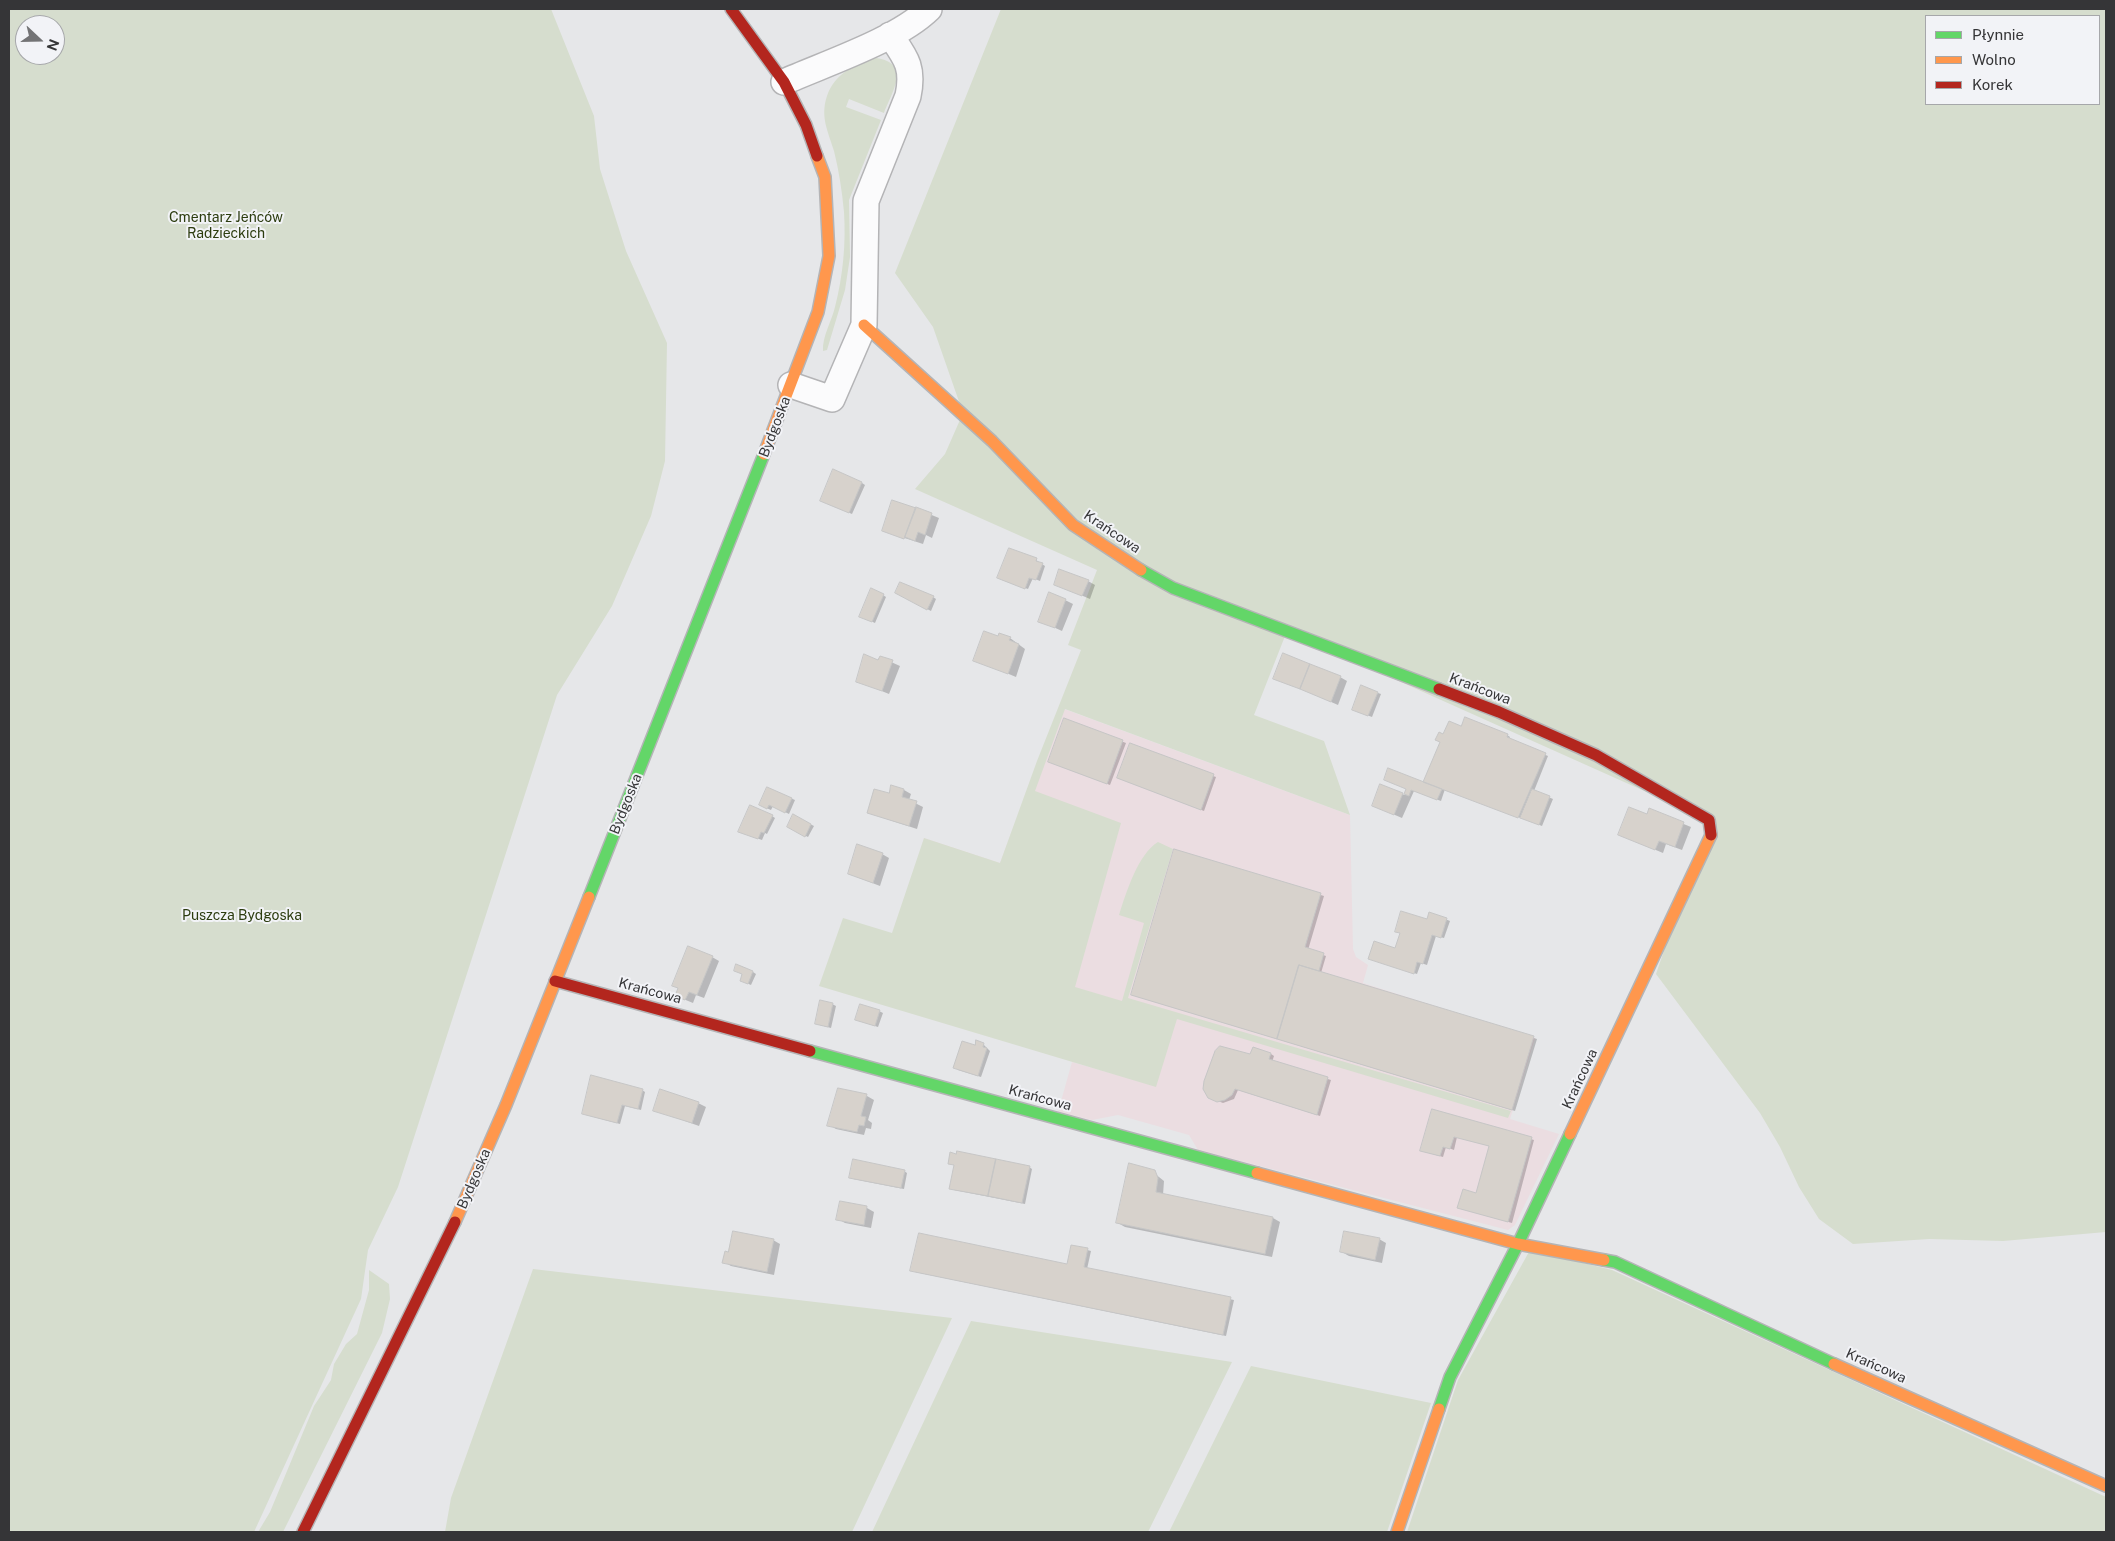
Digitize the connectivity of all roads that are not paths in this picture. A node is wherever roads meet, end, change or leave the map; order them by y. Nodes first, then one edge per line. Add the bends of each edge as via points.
1 (731, 9) edge
2 (929, 9) edge
3 (890, 35) junction
4 (784, 82) junction
5 (864, 325) junction
6 (791, 385) junction
7 (555, 980) junction
8 (1518, 1244) junction
9 (2106, 1486) edge
10 (303, 1532) edge
11 (1397, 1532) edge

1 - 4 street, Bydgoska
2 - 3 street via 916,22
3 - 4 street
3 - 5 street via 908,60 912,78 908,96 866,201
4 - 6 street, Bydgoska via 806,125 824,177 830,256 818,312
5 - 6 street via 832,399
5 - 8 street, Krańcowa via 992,441 1073,525 1123,559 1173,588 1490,709 1596,755 1709,820 1712,834
6 - 7 street, Bydgoska
7 - 8 street, Krańcowa
7 - 10 street, Bydgoska via 506,1104 423,1292
8 - 9 street, Krańcowa via 1615,1262
8 - 11 street via 1450,1377

